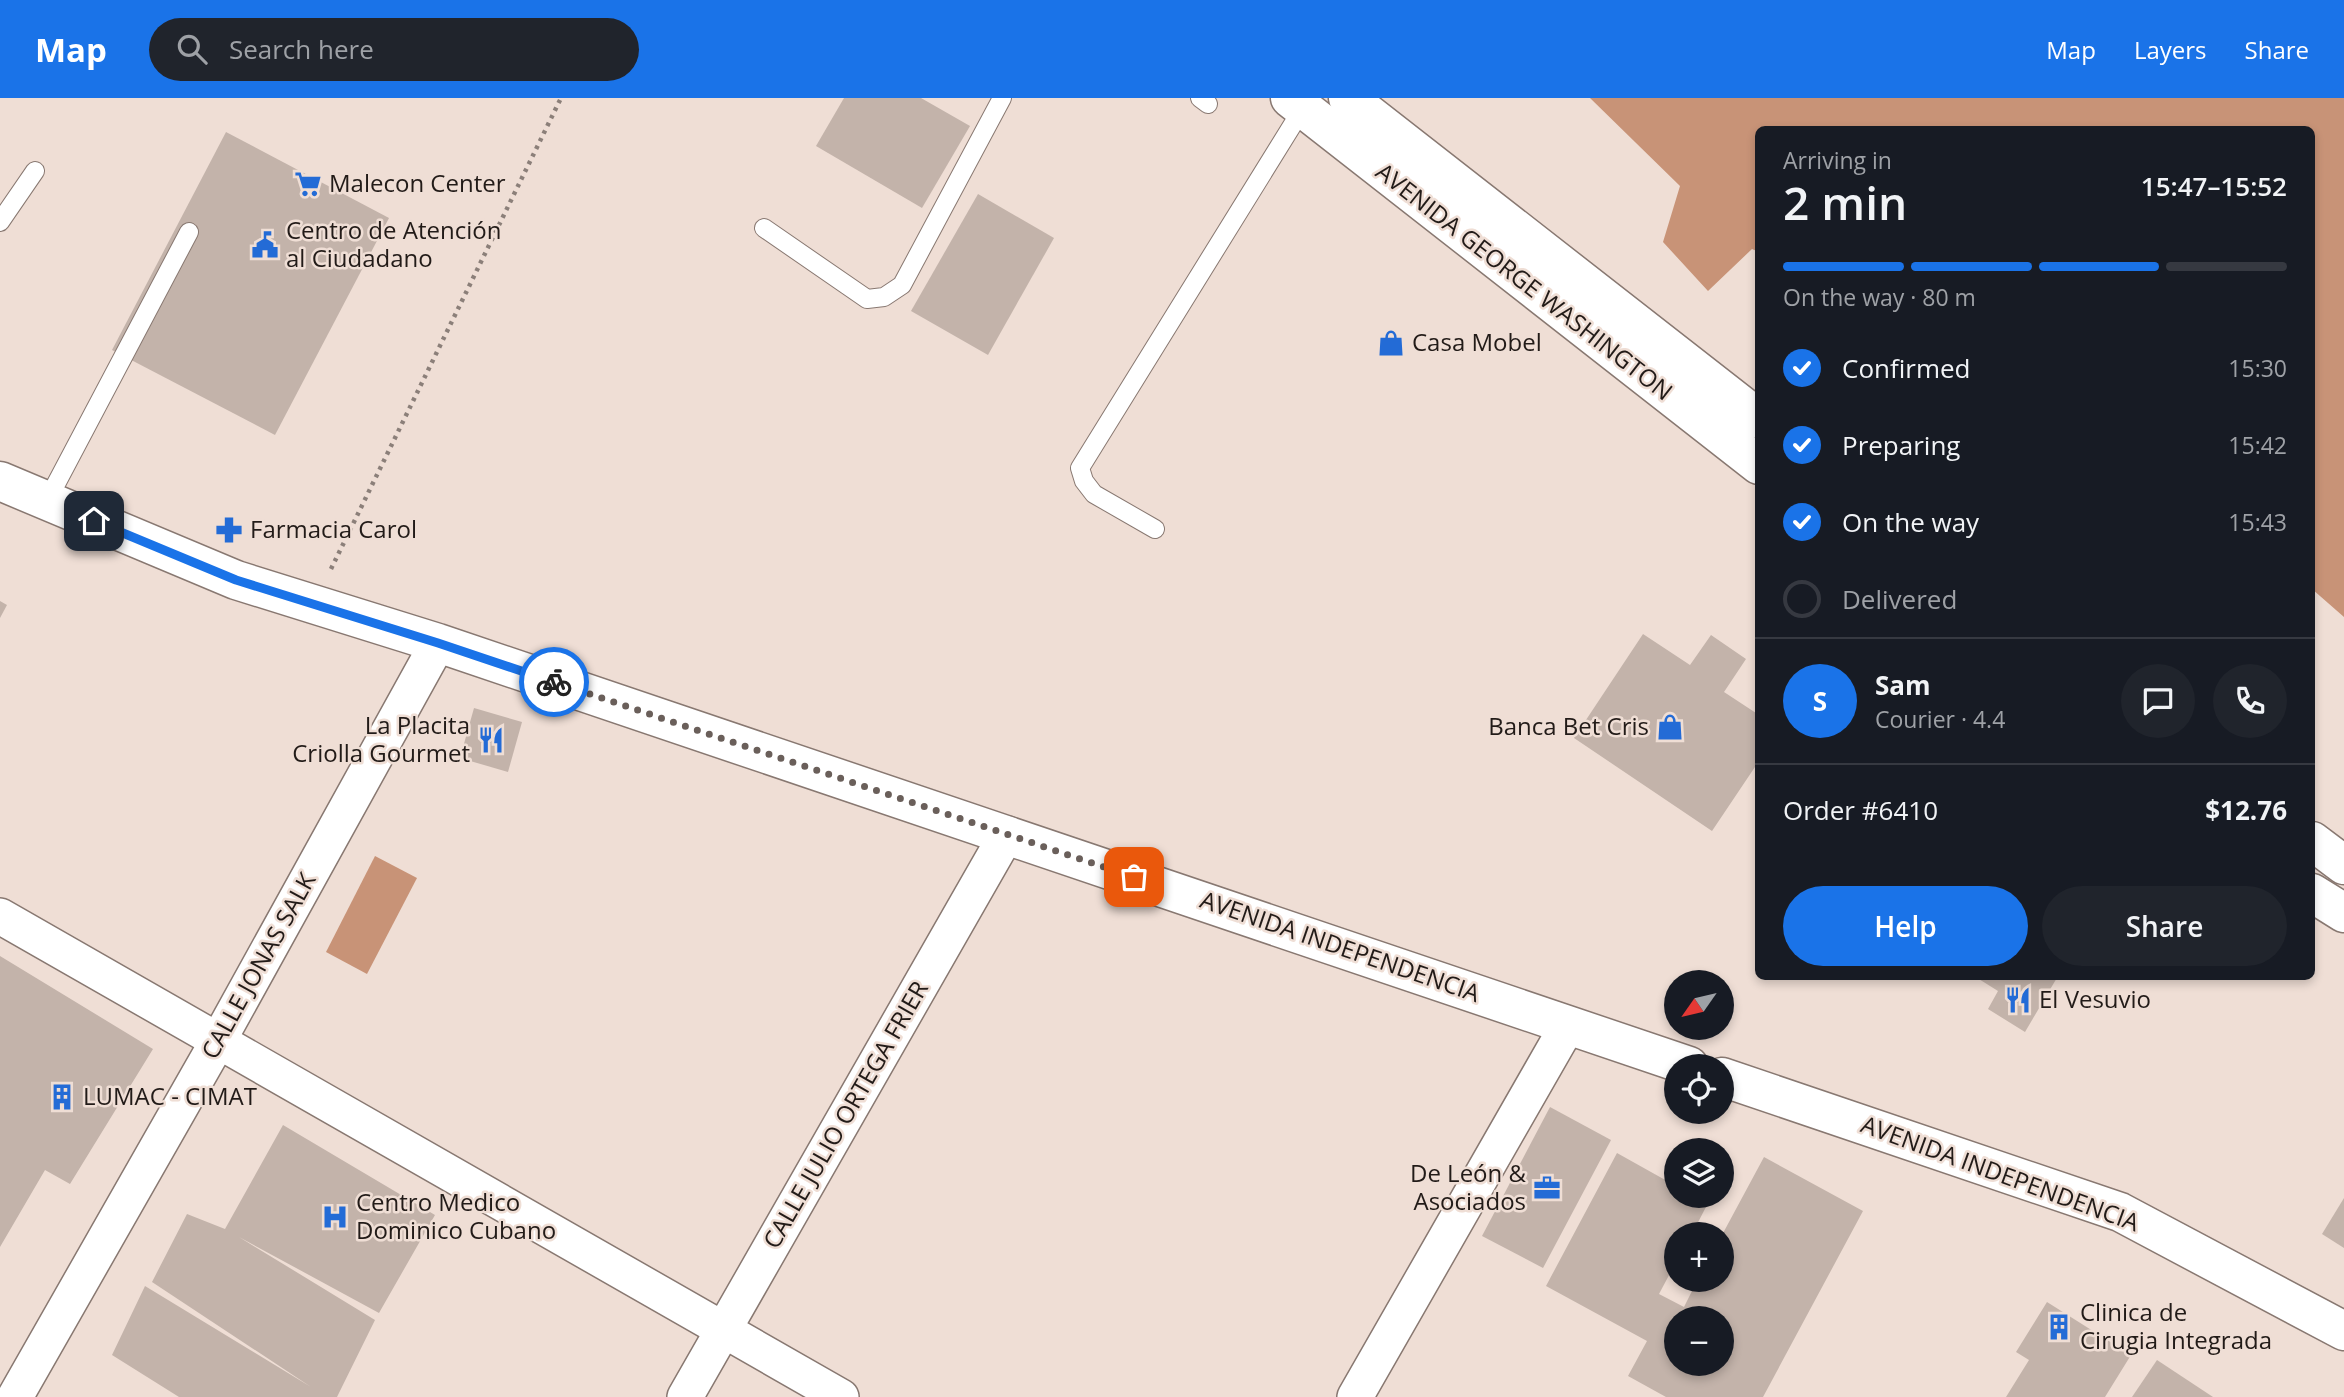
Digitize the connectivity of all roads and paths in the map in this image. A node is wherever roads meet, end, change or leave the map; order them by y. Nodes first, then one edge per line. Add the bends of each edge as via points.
1 (561, 98) edge
2 (1002, 98) edge
3 (1348, 98) edge
4 (1296, 103) edge
5 (34, 171) dead end
6 (0, 222) edge
7 (764, 228) dead end
8 (189, 232) dead end
9 (1755, 416) edge
10 (1755, 462) edge
11 (0, 481) edge
12 (47, 501) junction
13 (1155, 529) dead end
14 (313, 604) junction
15 (438, 643) junction
16 (1007, 834) junction
17 (2315, 843) edge
18 (2344, 865) edge
19 (2315, 895) edge
20 (2344, 913) edge
21 (0, 916) edge
22 (1568, 1025) junction
23 (218, 1041) junction
24 (1664, 1058) edge
25 (1734, 1081) edge
26 (723, 1330) junction
27 (2344, 1331) edge
28 (15, 1397) edge
29 (685, 1397) edge
30 (841, 1397) edge
31 (1355, 1397) edge

1 - 14 path
2 - 7 lane via 902,285 884,297 867,299
3 - 9 main road, AVENIDA GEORGE WASHINGTON
4 - 10 main road, AVENIDA GEORGE WASHINGTON
4 - 13 lane via 1080,468 1094,494
5 - 6 lane
8 - 12 lane
11 - 12 main road, AVENIDA INDEPENDENCIA
12 - 14 main road, AVENIDA INDEPENDENCIA via 236,580
14 - 15 main road, AVENIDA INDEPENDENCIA
15 - 16 main road, AVENIDA INDEPENDENCIA
15 - 23 street, CALLE JONAS SALK
16 - 22 main road, AVENIDA INDEPENDENCIA
16 - 26 street, CALLE JULIO ORTEGA FRIER
17 - 18 main road
19 - 20 main road
21 - 23 street
22 - 24 main road, AVENIDA INDEPENDENCIA
22 - 31 street
23 - 26 street
23 - 28 street, CALLE JONAS SALK
25 - 27 main road, AVENIDA INDEPENDENCIA via 2120,1212
26 - 29 street, CALLE JULIO ORTEGA FRIER
26 - 30 street

